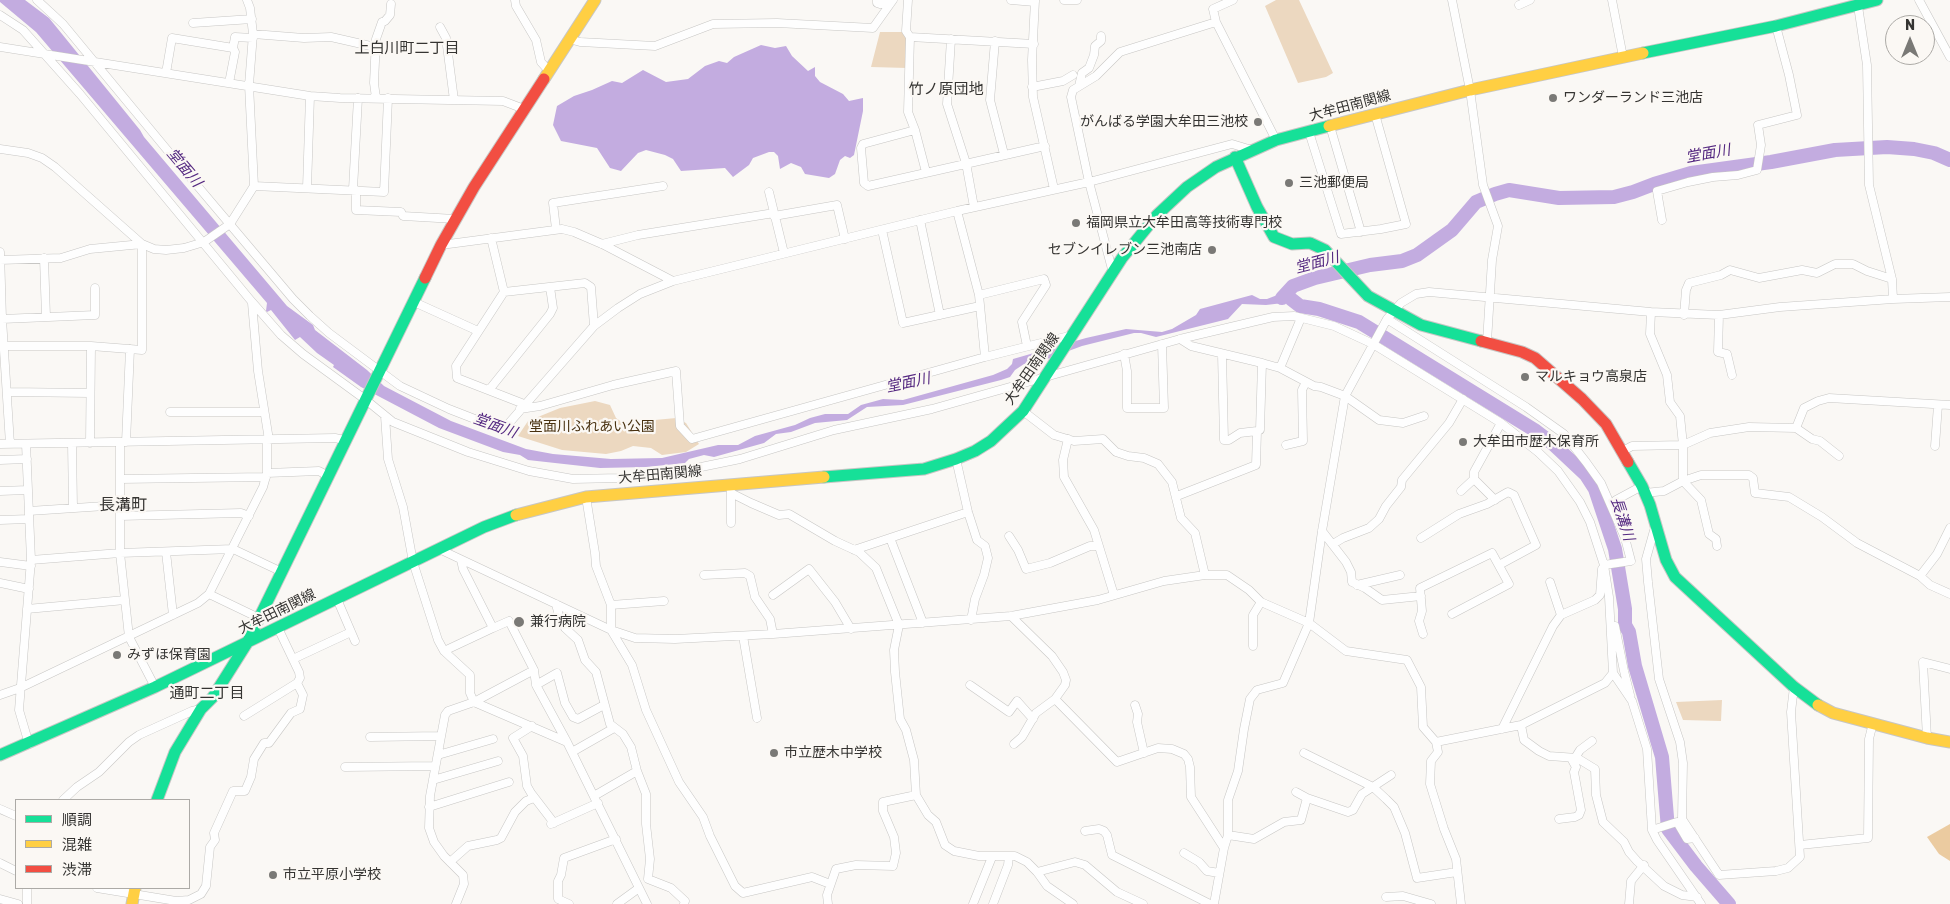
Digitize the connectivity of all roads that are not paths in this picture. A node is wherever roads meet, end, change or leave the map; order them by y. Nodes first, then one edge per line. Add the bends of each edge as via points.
1 (37, 0) edge
2 (247, 0) edge
3 (515, 0) edge
4 (595, 0) edge
5 (877, 0) edge
6 (908, 0) edge
7 (1012, 0) edge
8 (1064, 0) edge
9 (1077, 0) edge
10 (1233, 0) edge
11 (1452, 0) edge
12 (1530, 0) edge
13 (1612, 0) edge
14 (1877, 0) edge
15 (1919, 0) edge
16 (1035, 1) edge
17 (891, 2) edge
18 (391, 4) dead end
19 (1520, 5) dead end
20 (1858, 6) junction
21 (0, 15) edge
22 (252, 19) junction
23 (1216, 22) junction
24 (193, 23) dead end
25 (1776, 26) junction
26 (440, 27) dead end
27 (253, 36) junction
28 (1102, 36) dead end
29 (910, 37) junction
30 (569, 39) junction
31 (951, 39) junction
32 (995, 41) junction
33 (1034, 44) junction
34 (0, 47) edge
35 (375, 47) junction
36 (233, 48) junction
37 (48, 54) junction
38 (1623, 56) junction
39 (1950, 57) edge
40 (91, 61) junction
41 (549, 70) junction
42 (166, 73) junction
43 (1073, 74) dead end
44 (229, 83) junction
45 (250, 85) junction
46 (1079, 86) junction
47 (1032, 87) junction
48 (1470, 90) junction
49 (310, 96) junction
50 (358, 98) junction
51 (376, 98) junction
52 (388, 98) junction
53 (454, 100) junction
54 (524, 109) junction
55 (1376, 114) junction
56 (1330, 126) junction
57 (915, 130) junction
58 (1309, 132) junction
59 (1276, 140) junction
60 (1045, 146) junction
61 (0, 149) edge
62 (1253, 150) junction
63 (1004, 154) junction
64 (1235, 158) junction
65 (966, 163) junction
66 (926, 172) junction
67 (1090, 182) junction
68 (254, 186) junction
69 (662, 186) dead end
70 (307, 188) junction
71 (354, 189) junction
72 (1054, 189) junction
73 (769, 192) dead end
74 (974, 207) junction
75 (957, 211) junction
76 (774, 215) junction
77 (455, 219) junction
78 (920, 220) junction
79 (1662, 220) dead end
80 (228, 225) junction
81 (556, 229) junction
82 (882, 230) junction
83 (1361, 232) junction
84 (492, 238) junction
85 (845, 239) junction
86 (204, 242) junction
87 (142, 244) junction
88 (602, 244) junction
89 (441, 245) junction
90 (0, 252) edge
91 (784, 254) junction
92 (44, 258) junction
93 (0, 260) edge
94 (1113, 274) junction
95 (1892, 279) junction
96 (673, 281) junction
97 (550, 287) junction
98 (95, 288) dead end
99 (504, 292) junction
100 (979, 295) junction
101 (1950, 297) edge
102 (1490, 298) junction
103 (1894, 298) junction
104 (252, 302) junction
105 (414, 302) junction
106 (980, 306) junction
107 (1396, 309) junction
108 (1651, 312) junction
109 (940, 315) junction
110 (1684, 315) junction
111 (1719, 315) junction
112 (1, 317) edge
113 (46, 317) junction
114 (1301, 318) junction
115 (1387, 318) junction
116 (594, 326) junction
117 (478, 331) junction
118 (1074, 334) junction
119 (1180, 339) junction
120 (1487, 342) junction
121 (1162, 344) junction
122 (1373, 344) junction
123 (4, 346) junction
124 (91, 346) junction
125 (1027, 346) junction
126 (130, 349) junction
127 (1124, 354) junction
128 (1222, 354) junction
129 (985, 357) junction
130 (1262, 363) junction
131 (1280, 368) junction
132 (379, 371) junction
133 (1048, 375) junction
134 (1732, 375) dead end
135 (1306, 382) junction
136 (489, 390) junction
137 (8, 392) junction
138 (90, 392) junction
139 (1345, 396) junction
140 (1463, 399) junction
141 (366, 400) junction
142 (1938, 404) junction
143 (1950, 405) edge
144 (522, 406) junction
145 (1023, 411) junction
146 (170, 412) dead end
147 (264, 412) junction
148 (385, 416) junction
149 (1424, 416) dead end
150 (1501, 423) junction
151 (1796, 428) junction
152 (1257, 431) junction
153 (268, 440) junction
154 (344, 440) junction
155 (1068, 440) junction
156 (123, 442) junction
157 (72, 443) junction
158 (90, 443) junction
159 (0, 444) edge
160 (10, 444) junction
161 (26, 444) junction
162 (1286, 445) dead end
163 (1683, 445) junction
164 (1935, 446) dead end
165 (1623, 451) junction
166 (1840, 456) dead end
167 (27, 459) junction
168 (956, 459) junction
169 (0, 460) edge
170 (266, 475) junction
171 (328, 476) junction
172 (120, 479) junction
173 (1474, 479) junction
174 (1683, 481) junction
175 (731, 489) junction
176 (1644, 489) junction
177 (28, 490) junction
178 (0, 491) edge
179 (1461, 491) dead end
180 (1176, 496) junction
181 (586, 497) junction
182 (1495, 500) junction
183 (1616, 500) dead end
184 (120, 505) junction
185 (73, 508) junction
186 (968, 512) junction
187 (29, 515) junction
188 (120, 516) junction
189 (249, 516) junction
190 (0, 520) edge
191 (731, 523) dead end
192 (1655, 527) junction
193 (1950, 528) edge
194 (1322, 531) junction
195 (1009, 536) dead end
196 (890, 538) junction
197 (1421, 538) dead end
198 (1333, 544) junction
199 (1098, 546) junction
200 (1716, 546) dead end
201 (233, 549) junction
202 (439, 549) junction
203 (854, 550) junction
204 (166, 552) junction
205 (120, 553) junction
206 (461, 560) junction
207 (0, 562) edge
208 (413, 562) junction
209 (31, 563) junction
210 (1499, 565) junction
211 (1604, 565) junction
212 (282, 572) junction
213 (704, 574) dead end
214 (1400, 574) dead end
215 (1205, 575) junction
216 (1920, 576) junction
217 (1550, 582) dead end
218 (0, 584) edge
219 (1357, 585) junction
220 (29, 589) junction
221 (209, 594) junction
222 (1950, 594) edge
223 (773, 595) dead end
224 (1114, 595) junction
225 (1421, 596) junction
226 (1609, 596) junction
227 (337, 599) junction
228 (125, 600) junction
229 (664, 601) dead end
230 (1261, 602) junction
231 (556, 604) junction
232 (611, 606) junction
233 (27, 609) junction
234 (1452, 614) dead end
235 (173, 615) junction
236 (1561, 615) junction
237 (1010, 616) junction
238 (259, 618) junction
239 (971, 620) junction
240 (922, 623) junction
241 (1309, 623) junction
242 (899, 625) junction
243 (278, 628) junction
244 (493, 628) junction
245 (851, 629) junction
246 (611, 630) junction
247 (351, 632) junction
248 (773, 634) junction
249 (1423, 634) dead end
250 (743, 636) junction
251 (129, 637) junction
252 (355, 641) dead end
253 (247, 643) junction
254 (1253, 646) dead end
255 (444, 651) junction
256 (293, 660) junction
257 (1950, 669) edge
258 (534, 670) junction
259 (1613, 674) junction
260 (297, 683) junction
261 (536, 684) junction
262 (970, 685) dead end
263 (155, 687) junction
264 (1794, 687) junction
265 (20, 688) junction
266 (0, 695) edge
267 (1055, 699) junction
268 (1632, 701) junction
269 (474, 702) junction
270 (1135, 704) dead end
271 (604, 705) junction
272 (200, 710) junction
273 (244, 716) dead end
274 (757, 718) dead end
275 (1033, 719) junction
276 (1873, 723) junction
277 (1521, 725) junction
278 (532, 726) junction
279 (614, 728) junction
280 (1502, 729) junction
281 (441, 736) junction
282 (370, 737) dead end
283 (1927, 738) junction
284 (493, 739) dead end
285 (1592, 741) dead end
286 (567, 742) junction
287 (1436, 742) junction
288 (1950, 742) edge
289 (29, 744) junction
290 (1014, 744) dead end
291 (572, 752) junction
292 (1144, 753) junction
293 (1304, 753) dead end
294 (0, 755) edge
295 (438, 755) junction
296 (1573, 758) junction
297 (498, 760) dead end
298 (435, 766) junction
299 (344, 768) dead end
300 (637, 771) junction
301 (1391, 775) dead end
302 (433, 780) junction
303 (508, 782) dead end
304 (1373, 787) junction
305 (1296, 792) dead end
306 (916, 795) junction
307 (594, 796) junction
308 (534, 798) junction
309 (1307, 798) junction
310 (64, 799) edge
311 (157, 799) edge
312 (598, 803) junction
313 (430, 807) junction
314 (0, 809) edge
315 (15, 816) edge
316 (1559, 819) dead end
317 (1655, 829) junction
318 (1085, 831) dead end
319 (1228, 834) junction
320 (1695, 838) junction
321 (616, 839) junction
322 (1800, 845) junction
323 (1224, 848) junction
324 (1184, 853) dead end
325 (1009, 856) junction
326 (992, 857) junction
327 (450, 862) junction
328 (0, 863) edge
329 (1644, 865) junction
330 (15, 870) edge
331 (1038, 872) junction
332 (1458, 872) junction
333 (1219, 873) junction
334 (648, 879) junction
335 (830, 884) junction
336 (638, 887) junction
337 (27, 889) edge
338 (102, 889) edge
339 (134, 895) edge
340 (1386, 897) dead end
341 (0, 899) edge
342 (1699, 901) edge
343 (970, 903) edge
344 (18, 904) edge
345 (26, 904) edge
346 (456, 904) edge
347 (570, 904) edge
348 (617, 904) edge
349 (646, 904) edge
350 (684, 904) edge
351 (828, 904) edge
352 (993, 904) edge
353 (1073, 904) edge
354 (1143, 904) edge
355 (1212, 904) edge
356 (1431, 904) edge
357 (1461, 904) edge
358 (1629, 904) edge

1 - 40 street
2 - 22 street
3 - 41 street via 536,40 541,62
4 - 30 main road
5 - 17 street via 880,4
6 - 29 street via 906,32
7 - 16 street
8 - 9 street
10 - 23 street via 1213,10
11 - 48 street
12 - 19 street
13 - 38 street
14 - 20 main road, 大牟田南関線
15 - 39 street
16 - 33 street
17 - 30 street via 873,28 777,23 713,24 655,46
18 - 35 street via 390,15 382,22
20 - 25 main road, 大牟田南関線
20 - 95 street via 1867,65 1869,185
21 - 37 street via 23,30
22 - 24 street
22 - 27 street
23 - 46 street via 1120,52 1096,76
23 - 59 street
25 - 38 main road, 大牟田南関線
25 - 79 street via 1797,115 1758,125 1761,145 1757,170 1657,191
26 - 53 street via 446,38
27 - 35 street via 331,37
27 - 36 street via 235,37
27 - 45 street
28 - 46 street via 1095,46 1089,68 1082,73
29 - 31 street
29 - 57 street via 908,112
30 - 41 main road
31 - 32 street
31 - 65 street via 947,104
32 - 33 street
32 - 63 street via 990,100
33 - 47 street
34 - 37 street
35 - 51 street
36 - 42 street via 172,38
36 - 44 street
37 - 40 street
37 - 86 street
38 - 48 main road, 大牟田南関線
40 - 42 street
40 - 80 street
41 - 54 main road
42 - 44 street
43 - 47 street via 1062,81
44 - 45 street
45 - 49 street
45 - 68 street
46 - 67 street via 1071,96
47 - 60 street
48 - 55 main road, 大牟田南関線
48 - 102 street via 1485,192 1498,226
49 - 50 street
49 - 70 street
50 - 51 street
50 - 71 street
51 - 52 street
52 - 53 street
52 - 71 street via 384,192
53 - 54 street via 503,101
54 - 77 main road
55 - 56 main road, 大牟田南関線
55 - 83 street via 1406,224
56 - 58 main road, 大牟田南関線
56 - 83 street
57 - 66 street
57 - 66 street via 863,144 865,187
58 - 59 main road, 大牟田南関線
58 - 83 street via 1341,234
59 - 62 main road, 大牟田南関線
60 - 63 street
60 - 72 street
61 - 87 street via 42,158
62 - 64 main road, 大牟田南関線
62 - 67 street via 1232,144
63 - 65 street
64 - 94 main road, 大牟田南関線 via 1187,187 1157,215
64 - 107 main road via 1274,236 1281,241 1310,243 1325,250 1368,296
65 - 66 street
65 - 74 street
67 - 72 street
67 - 94 street
68 - 70 street
68 - 80 street
69 - 81 street via 553,203
70 - 71 street
71 - 77 street via 356,210
72 - 74 street
73 - 76 street
74 - 75 street
75 - 78 street
75 - 100 street
76 - 85 street via 837,205
76 - 88 street via 638,235
76 - 91 street
77 - 89 main road
78 - 82 street
78 - 109 street
80 - 86 street
80 - 132 street via 310,316
81 - 84 street
81 - 88 street via 574,232
82 - 85 street
82 - 109 street via 903,324
84 - 89 street
84 - 99 street
85 - 91 street
86 - 87 street via 166,250
86 - 104 street
87 - 92 street via 90,250 62,258
87 - 126 street via 142,350
88 - 96 street
89 - 105 main road
90 - 93 street
91 - 96 street
92 - 93 street
92 - 113 street
93 - 112 street
94 - 118 main road, 大牟田南関線
95 - 103 street
95 - 110 street via 1854,264 1836,264 1818,273 1802,270 1758,278 1730,270 1689,283
96 - 116 street via 640,294
97 - 99 street
97 - 116 street via 586,283 591,287
97 - 136 street via 553,308 550,314
98 - 113 street via 95,315
99 - 117 street
100 - 106 street
100 - 125 street via 1044,278 1046,285 1022,322
101 - 103 street
102 - 107 street via 1429,292 1406,298
102 - 108 street
102 - 120 street
103 - 111 street
104 - 141 street via 303,354
104 - 147 street
105 - 117 street
105 - 132 main road
106 - 109 street
106 - 129 street
107 - 115 street
107 - 120 main road via 1422,325
108 - 110 street
108 - 163 street via 1650,334 1667,375 1670,402 1680,416
110 - 111 street
111 - 134 street via 1718,352 1727,354
112 - 113 street
112 - 123 street
114 - 119 street via 1273,317
114 - 122 street via 1334,326
114 - 131 street
115 - 122 street
115 - 211 street via 1564,434 1601,483 1625,538 1631,561
116 - 144 street
117 - 136 street via 456,366 457,378
118 - 125 street
118 - 133 main road, 大牟田南関線
119 - 121 street
119 - 128 street via 1191,346
120 - 165 main road via 1522,352 1552,371 1597,413
121 - 127 street
121 - 127 street via 1164,408 1127,408
122 - 139 street
122 - 140 street
123 - 124 street
123 - 137 street
124 - 126 street
124 - 138 street
125 - 129 street
126 - 156 street
127 - 133 street
128 - 130 street
128 - 152 street via 1224,440 1240,433
129 - 144 street via 692,439 680,426 676,371 540,406
130 - 131 street
130 - 152 street via 1260,430
131 - 135 street
132 - 141 main road
132 - 144 street via 400,386 503,430
133 - 145 main road, 大牟田南関線
133 - 148 street via 932,409 834,430 740,459 667,474 620,478 573,478 529,471 468,452
135 - 139 street
135 - 162 street via 1302,390 1303,441
136 - 144 street
137 - 138 street
137 - 160 street
138 - 158 street
139 - 149 street via 1379,420 1403,423
139 - 194 street
140 - 150 street
140 - 198 street via 1449,423 1402,480 1401,487 1380,519 1369,528
141 - 148 street
141 - 154 main road
142 - 143 street
142 - 151 street via 1829,398 1804,408
142 - 164 street
145 - 155 street via 1054,435
145 - 168 main road, 大牟田南関線 via 991,441
146 - 147 street
147 - 153 street
148 - 208 street via 388,459 403,508
150 - 173 street via 1474,472
150 - 211 street via 1558,471 1590,522
151 - 163 street via 1749,427 1710,433
151 - 166 street
152 - 180 street via 1256,465
153 - 154 street
153 - 156 street
153 - 170 street
154 - 171 main road
155 - 180 street via 1103,439 1116,452 1158,464 1172,482
155 - 199 street via 1063,460 1064,477 1094,530
156 - 158 street
156 - 172 street
157 - 158 street
157 - 161 street
157 - 185 street
159 - 160 street
160 - 161 street
161 - 167 street
163 - 165 street via 1632,446
163 - 174 street
165 - 176 main road
167 - 169 street
167 - 177 street
168 - 175 main road, 大牟田南関線 via 924,469
168 - 186 street
170 - 171 street via 319,472
170 - 172 street
170 - 189 street via 264,487
171 - 212 main road
172 - 184 street
173 - 179 street
173 - 182 street
174 - 176 street via 1664,491
174 - 200 street via 1701,500 1709,534 1716,539
174 - 216 street via 1701,475 1749,475 1753,478 1755,493 1789,497 1856,543
175 - 181 main road, 大牟田南関線
175 - 191 street
175 - 203 street via 779,514 789,514
176 - 183 street
176 - 192 main road
177 - 178 street
177 - 187 street
180 - 215 street via 1181,518 1195,533
181 - 202 main road, 大牟田南関線 via 525,512
181 - 232 street via 596,566
182 - 197 street via 1459,514
182 - 210 street via 1508,492 1514,495 1536,545
184 - 185 street
184 - 188 street
185 - 187 street
186 - 196 street
186 - 239 street via 988,558
187 - 190 street
187 - 209 street
188 - 189 street
188 - 205 street
189 - 201 street
192 - 264 main road via 1675,577
192 - 320 street via 1646,558 1659,679 1680,742 1682,818
193 - 216 street via 1937,554
194 - 198 street
194 - 241 street
195 - 199 street via 1026,569
196 - 203 street
196 - 240 street
198 - 219 street via 1351,572 1352,582
199 - 224 street
201 - 204 street
201 - 212 street
201 - 221 street
202 - 206 street
202 - 208 main road, 大牟田南関線
203 - 242 street via 876,568
204 - 205 street
204 - 235 street
205 - 209 street
205 - 228 street
206 - 231 street
206 - 244 street
207 - 209 street
208 - 227 main road, 大牟田南関線
208 - 255 street
209 - 220 street
210 - 225 street via 1492,553 1420,588
210 - 234 street via 1509,584
211 - 226 street
211 - 236 street via 1600,595
212 - 238 main road
213 - 248 street via 745,573 750,576 755,597 770,619
214 - 219 street
215 - 224 street via 1164,581
215 - 230 street via 1227,575
216 - 222 street via 1930,586
217 - 236 street
218 - 220 street
219 - 225 street via 1382,600
220 - 233 street
221 - 235 street via 198,604
221 - 238 street
223 - 245 street via 809,569
224 - 237 street
225 - 249 street via 1419,621
226 - 259 street
226 - 268 street
227 - 243 main road, 大牟田南関線
227 - 247 street
228 - 233 street
228 - 251 street
229 - 232 street
230 - 241 street
230 - 254 street via 1254,615
231 - 246 street
231 - 271 street via 566,628 578,640 585,660 596,672
232 - 246 street
233 - 265 street
235 - 251 street
236 - 280 street
237 - 239 street
237 - 267 street via 1052,656 1063,672 1065,685
238 - 253 main road
239 - 240 street
240 - 242 street
241 - 287 street via 1346,651 1407,660 1421,687 1424,727
241 - 319 street via 1283,683 1257,690 1250,699 1238,771 1228,800
242 - 245 street
242 - 306 street via 894,650 895,672 900,719 914,760
243 - 253 main road, 大牟田南関線
243 - 256 street
244 - 255 street
244 - 258 street via 509,621
245 - 248 street
246 - 250 street via 635,638
246 - 335 street via 632,665 646,710 679,782 703,817 735,886 743,893 812,877
247 - 252 street
247 - 256 street
248 - 250 street
250 - 274 street
251 - 263 street
251 - 265 street
253 - 263 main road, 大牟田南関線
253 - 272 main road via 213,697
255 - 269 street via 470,675 470,693
256 - 260 street via 299,672
257 - 283 street via 1923,662
258 - 261 street
258 - 269 street
259 - 268 street
259 - 277 street via 1604,683
260 - 273 street
260 - 339 street via 303,695 300,710 291,713 269,743 264,743 254,759 245,791 233,791 214,833 206,886 200,894 189,900 176,901
261 - 271 street via 557,673 573,717 578,718
261 - 286 street
262 - 275 street via 1009,712 1017,701
263 - 289 main road, 大牟田南関線
264 - 276 main road via 1833,713
264 - 322 street via 1790,712
265 - 266 street
265 - 289 street via 19,710
267 - 275 street
267 - 292 street via 1117,762
268 - 317 street via 1647,749
269 - 278 street
269 - 281 street via 448,711
270 - 292 street
271 - 279 street
272 - 310 street via 138,735
272 - 311 main road via 169,763
275 - 290 street
276 - 283 main road
276 - 322 street via 1869,739 1868,838
277 - 280 street
277 - 296 street via 1524,740 1539,751 1549,756
278 - 286 street
278 - 308 street via 513,738 524,756 527,786
279 - 291 street
279 - 300 street via 628,740
280 - 287 street
281 - 282 street
281 - 295 street
283 - 288 main road
284 - 295 street
285 - 296 street
286 - 291 street
287 - 332 street via 1438,752 1431,761 1430,784
289 - 294 main road, 大牟田南関線
291 - 307 street
292 - 323 street via 1158,748 1184,754 1190,767 1191,797
293 - 304 street
295 - 298 street
296 - 316 street via 1581,810 1575,817
296 - 329 street via 1595,769 1596,795 1603,822
297 - 302 street
298 - 299 street
298 - 302 street
300 - 307 street
300 - 334 street via 646,794
301 - 304 street
302 - 313 street
303 - 313 street
304 - 309 street via 1362,794 1353,810 1348,812
304 - 332 street via 1394,807 1406,833 1417,878
305 - 309 street
306 - 326 street via 936,822 945,845 954,851
306 - 335 street via 883,802 883,811 894,837 896,852 893,866 856,865 836,869
307 - 312 street
308 - 312 street via 552,824
308 - 327 street via 526,800 515,812 501,838 468,846
309 - 319 street via 1301,820 1284,822 1254,839
312 - 321 street
313 - 327 street via 429,828 434,842
314 - 315 street
317 - 320 street via 1677,822 1687,838
317 - 342 street via 1657,840
318 - 355 street via 1104,831 1112,855
319 - 323 street
320 - 322 street via 1718,875 1788,868 1800,856
321 - 336 street
321 - 347 street via 564,858 558,881 558,899
323 - 333 street
324 - 333 street via 1207,871
325 - 326 street
325 - 331 street via 1027,862
325 - 352 street
326 - 343 street
327 - 346 street via 462,875 464,884
328 - 330 street
329 - 342 street via 1664,886
329 - 358 street via 1631,881
331 - 353 street via 1047,886
331 - 354 street via 1075,862 1085,865 1117,892
332 - 357 street
333 - 355 street
334 - 336 street
334 - 350 street via 671,888 685,901
335 - 351 street
336 - 348 street
336 - 349 street
337 - 345 street
338 - 339 street
340 - 356 street via 1403,896
341 - 344 street

